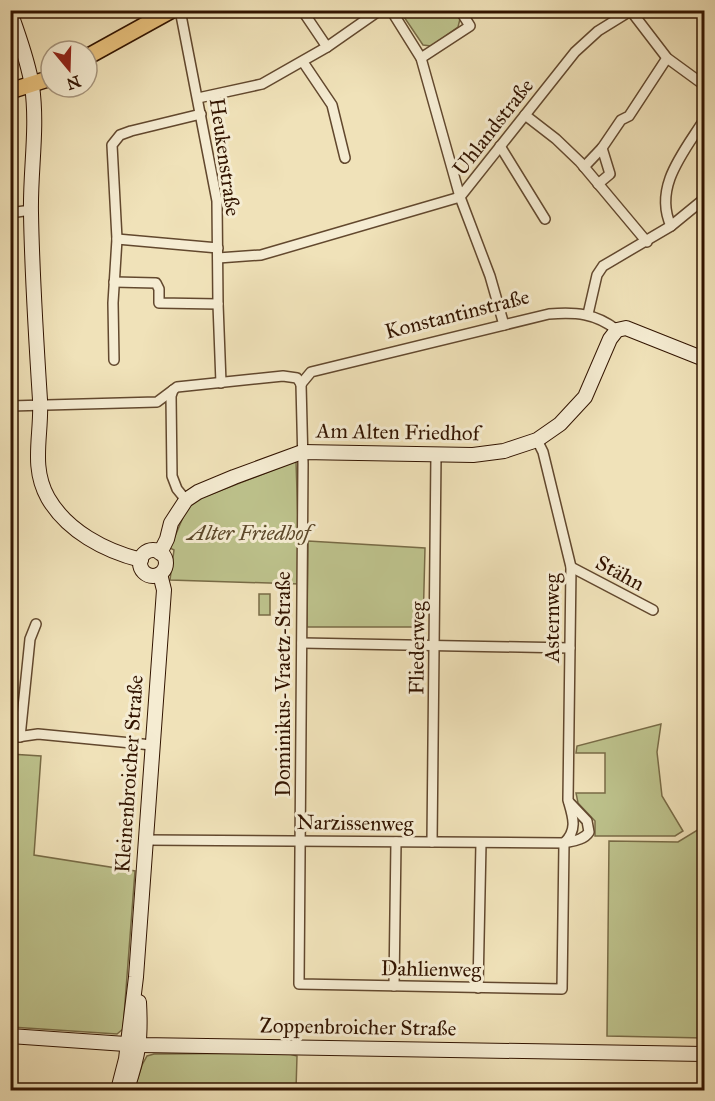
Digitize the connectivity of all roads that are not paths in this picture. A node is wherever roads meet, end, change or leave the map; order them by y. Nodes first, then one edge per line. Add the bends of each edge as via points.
1 (172, 10) edge
2 (180, 10) edge
3 (302, 10) edge
4 (380, 10) edge
5 (391, 10) edge
6 (460, 10) edge
7 (10, 11) edge
8 (632, 11) edge
9 (327, 47) junction
10 (99, 50) edge
11 (421, 58) junction
12 (667, 58) junction
13 (303, 62) junction
14 (39, 82) edge
15 (32, 84) junction
16 (705, 85) edge
17 (10, 91) edge
18 (198, 98) junction
19 (201, 114) junction
20 (525, 115) junction
21 (705, 120) edge
22 (500, 146) junction
23 (602, 148) junction
24 (345, 158) dead end
25 (584, 167) junction
26 (598, 184) junction
27 (460, 197) junction
28 (705, 199) edge
29 (31, 210) junction
30 (10, 213) edge
31 (545, 219) dead end
32 (671, 226) junction
33 (117, 239) junction
34 (647, 242) junction
35 (218, 253) junction
36 (114, 282) junction
37 (218, 304) junction
38 (588, 314) junction
39 (504, 325) junction
40 (617, 330) junction
41 (705, 359) edge
42 (114, 360) dead end
43 (221, 383) junction
44 (302, 384) junction
45 (173, 389) junction
46 (45, 404) junction
47 (10, 406) edge
48 (537, 440) junction
49 (302, 452) junction
50 (436, 455) junction
51 (186, 500) junction
52 (160, 553) junction
53 (141, 560) junction
54 (571, 567) junction
55 (160, 574) junction
56 (653, 610) dead end
57 (36, 624) dead end
58 (302, 643) junction
59 (434, 646) junction
60 (570, 648) junction
61 (15, 738) edge
62 (152, 745) junction
63 (568, 800) junction
64 (146, 840) junction
65 (300, 840) junction
66 (396, 842) junction
67 (432, 842) junction
68 (481, 843) junction
69 (564, 843) junction
70 (299, 984) joint
71 (394, 986) junction
72 (478, 988) junction
73 (562, 989) joint
74 (10, 1036) edge
75 (134, 1044) junction
76 (705, 1054) edge
77 (118, 1090) edge
78 (126, 1090) edge

1 - 10 main road
2 - 18 street, Heukenstraße
3 - 9 street
4 - 9 street
5 - 11 street
6 - 11 street via 470,26
7 - 15 main road
8 - 12 street
8 - 20 street, Uhlandstraße via 598,31 575,52
9 - 13 street
11 - 27 street
12 - 16 street
12 - 23 street via 629,116 621,120
13 - 18 street via 262,84
13 - 24 street via 332,105
14 - 15 main road
15 - 17 main road
15 - 29 main road
18 - 19 street, Heukenstraße
19 - 33 street via 131,131 120,135 112,145
19 - 35 street, Heukenstraße via 217,201
20 - 22 street, Uhlandstraße
20 - 25 street via 556,138
21 - 32 street via 667,186 665,214
22 - 27 street, Uhlandstraße
22 - 31 street
23 - 25 street
23 - 26 street via 610,174
25 - 26 street
26 - 34 street
27 - 35 street, Uhlandstraße via 261,255
27 - 39 street
28 - 32 street
29 - 30 street
29 - 46 main road via 33,308
32 - 34 street
33 - 35 street, Uhlandstraße
33 - 36 street
34 - 38 street via 600,269
35 - 37 street, Heukenstraße
36 - 37 street via 156,283 159,303
36 - 42 street
37 - 43 street, Heukenstraße
38 - 39 street, Konstantinstraße via 549,314
38 - 40 street, Konstantinstraße
39 - 44 street, Konstantinstraße via 311,372
40 - 41 main road, Konstantinstraße via 626,328
40 - 48 main road, Am Alten Friedhof via 585,397 560,424
43 - 44 street via 288,376
43 - 45 street
44 - 49 street, Dominikus-Vraetz-Straße
45 - 46 street via 157,402
45 - 51 street via 172,476
46 - 47 street
46 - 53 main road via 37,469 47,497 59,514 90,540
48 - 50 main road, Am Alten Friedhof via 491,454
48 - 54 street, Asternweg
49 - 50 main road, Am Alten Friedhof
49 - 51 main road, Am Alten Friedhof
49 - 58 street, Dominikus-Vraetz-Straße
50 - 59 street, Fliederweg
51 - 52 main road via 171,523
52 - 53 main road via 150,551
52 - 55 main road via 166,562
53 - 55 main road via 145,574
54 - 56 street, Stähn
54 - 60 street, Asternweg
55 - 62 main road, Kleinenbroicher Straße via 164,590
57 - 61 street via 30,639
58 - 59 street
58 - 65 street, Dominikus-Vraetz-Straße
59 - 60 street
59 - 67 street, Fliederweg
60 - 63 street, Asternweg
61 - 62 street via 38,734
62 - 64 main road, Kleinenbroicher Straße
63 - 69 street, Asternweg via 573,830
63 - 69 street via 589,826 586,836
64 - 65 street, Narzissenweg
64 - 75 main road, Kleinenbroicher Straße
65 - 66 street, Narzissenweg
65 - 70 street, Dominikus-Vraetz-Straße
66 - 67 street, Narzissenweg
66 - 71 street
67 - 68 street, Narzissenweg
68 - 69 street, Narzissenweg
68 - 72 street
69 - 73 street, Asternweg
70 - 71 street, Dahlienweg
71 - 72 street, Dahlienweg
72 - 73 street, Dahlienweg
74 - 75 main road, Zoppenbroicher Straße
75 - 76 main road, Zoppenbroicher Straße
75 - 77 main road
75 - 78 main road via 137,1060

